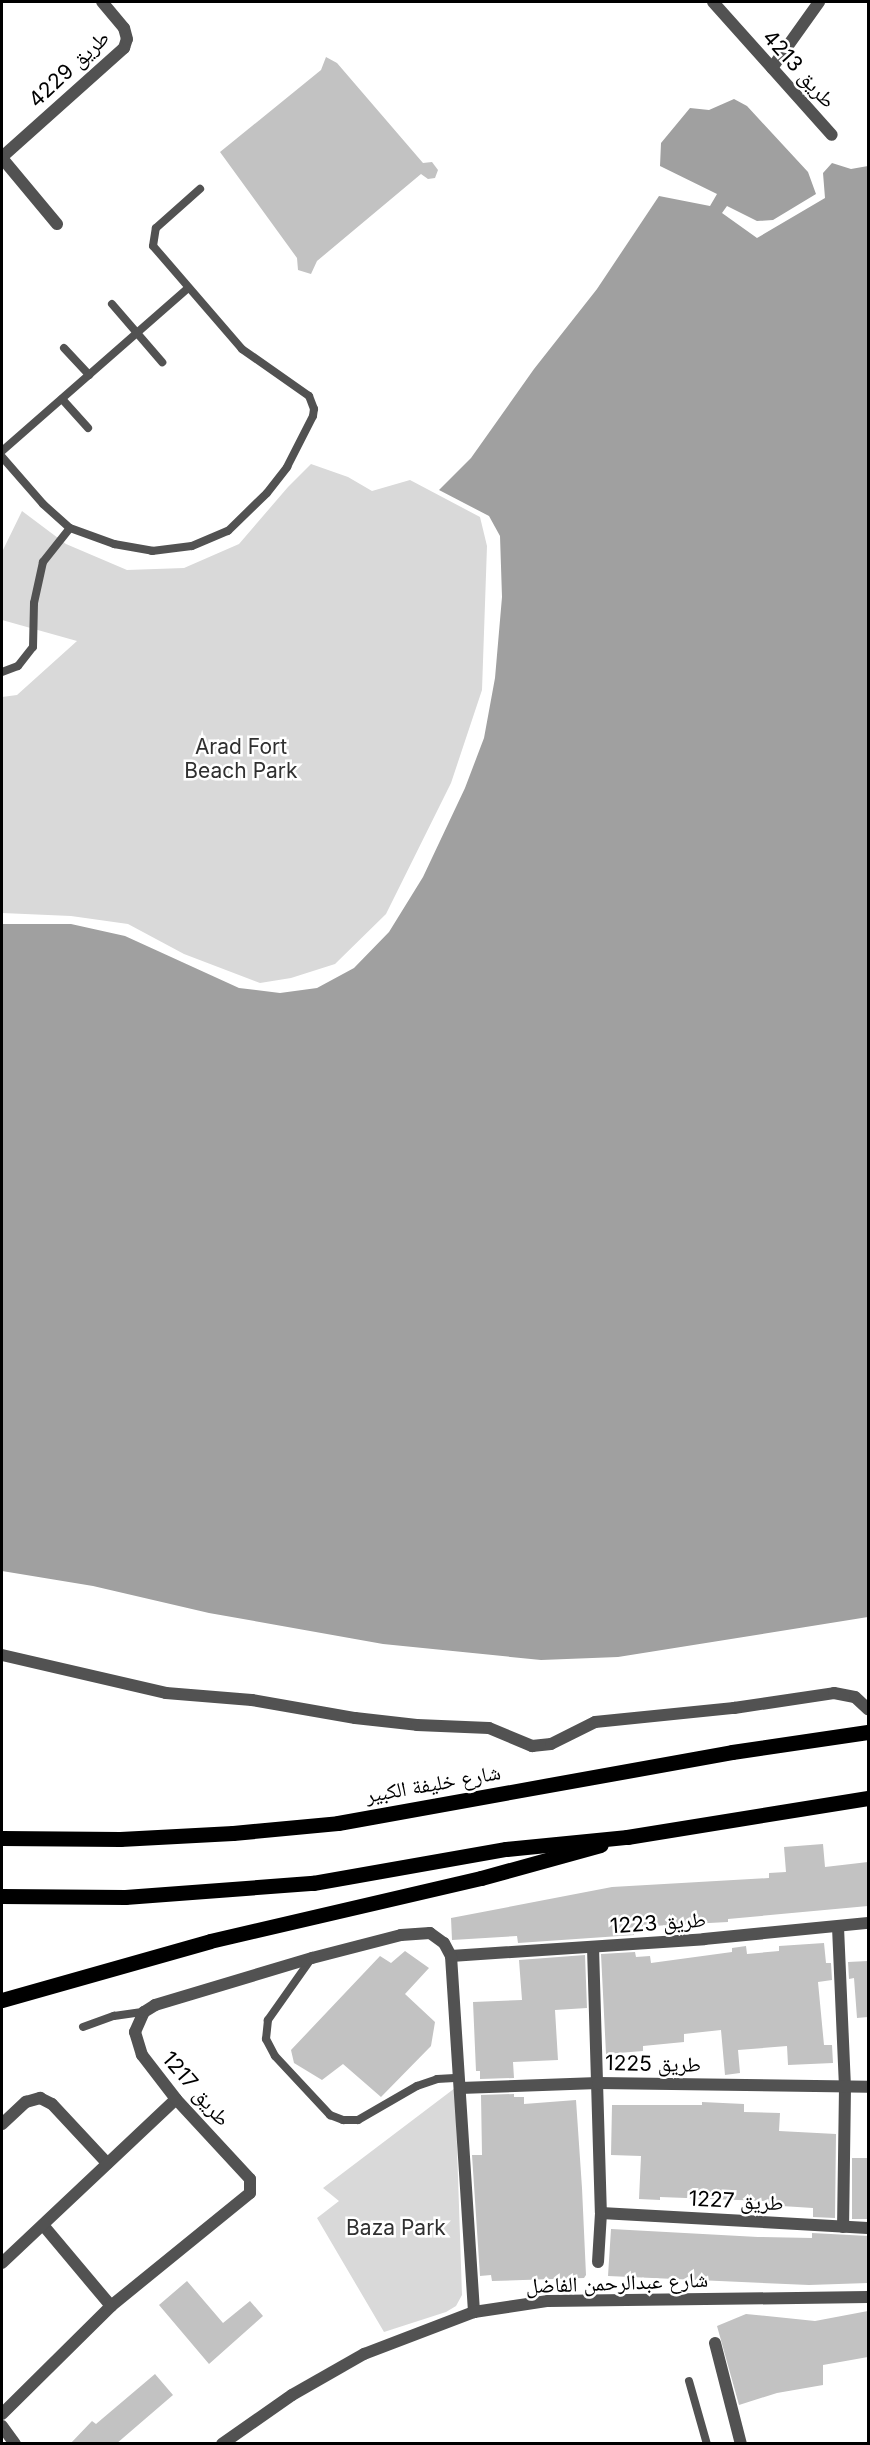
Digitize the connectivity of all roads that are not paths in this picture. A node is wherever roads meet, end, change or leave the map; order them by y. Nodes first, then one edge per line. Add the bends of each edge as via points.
1 (102, 2) edge
2 (713, 2) edge
3 (819, 2) edge
4 (772, 68) junction
5 (832, 135) dead end
6 (2, 157) edge
7 (200, 189) dead end
8 (57, 224) dead end
9 (188, 288) junction
10 (112, 304) dead end
11 (137, 333) junction
12 (64, 348) dead end
13 (162, 362) dead end
14 (89, 375) junction
15 (62, 399) junction
16 (88, 428) dead end
17 (2, 451) edge
18 (2, 456) edge
19 (70, 528) junction
20 (2, 672) edge
21 (2, 1655) edge
22 (868, 1709) edge
23 (868, 1732) edge
24 (868, 1798) edge
25 (627, 1837) junction
26 (2, 1838) edge
27 (2, 1896) edge
28 (868, 1923) edge
29 (838, 1927) junction
30 (593, 1947) junction
31 (451, 1956) junction
32 (312, 1958) junction
33 (2, 2000) edge
34 (144, 2012) junction
35 (83, 2027) dead end
36 (460, 2083) junction
37 (598, 2083) junction
38 (845, 2087) junction
39 (868, 2087) edge
40 (176, 2100) junction
41 (2, 2124) edge
42 (107, 2163) junction
43 (601, 2213) junction
44 (43, 2225) junction
45 (843, 2227) junction
46 (868, 2228) edge
47 (598, 2262) dead end
48 (2, 2263) edge
49 (868, 2297) edge
50 (111, 2306) junction
51 (474, 2313) junction
52 (715, 2343) dead end
53 (688, 2381) dead end
54 (2, 2414) edge
55 (2, 2426) edge
56 (15, 2444) edge
57 (222, 2444) edge
58 (707, 2444) edge
59 (741, 2444) edge

1 - 6 street, طريق 4229 via 124,28 124,48
2 - 4 street, طريق 4213
3 - 4 street
4 - 5 street, طريق 4213
6 - 8 street
7 - 9 lane via 156,228 152,239 156,251
9 - 11 lane
9 - 19 lane via 242,349 309,396 313,416 287,467 267,493 228,531 210,540 152,551 114,544
10 - 11 lane
11 - 13 lane
11 - 14 lane
12 - 14 lane
14 - 15 lane
15 - 16 lane
15 - 17 lane
18 - 19 lane via 35,496
19 - 20 lane via 43,562 34,603 33,647 18,666
21 - 22 street via 166,1693 252,1700 417,1725 489,1728 532,1746 551,1744 595,1722 834,1693 855,1697
23 - 26 main road, شارع خليفة الكبير via 338,1822 120,1839
24 - 25 main road
25 - 27 main road via 506,1849 313,1883 125,1897
25 - 33 main road via 491,1876 210,1941
28 - 29 street, طريق 1223
29 - 30 street, طريق 1223
29 - 38 street
30 - 31 street, طريق 1223
30 - 37 street
31 - 32 street via 439,1938 430,1933 401,1935
31 - 36 street
32 - 34 street via 155,2005
32 - 36 lane via 268,2020 266,2039 275,2056 330,2115 358,2120 417,2086 437,2079
34 - 35 lane via 114,2016
34 - 40 street, طريق 1217 via 135,2032 136,2041 152,2071
36 - 37 street, طريق 1225
36 - 51 street
37 - 38 street, طريق 1225
37 - 43 street
38 - 39 street, طريق 1225
38 - 45 street
40 - 42 street
40 - 50 street, طريق 1217 via 250,2179 250,2193
41 - 42 street via 26,2102 40,2098 52,2104
42 - 44 street
43 - 45 street, طريق 1227
43 - 47 street
44 - 48 street
44 - 50 street
45 - 46 street, طريق 1227
49 - 51 street, شارع عبدالرحمن الفاضل via 548,2301
50 - 54 street, طريق 1217
51 - 57 street, شارع عبدالرحمن الفاضل via 364,2354 292,2395
52 - 59 street
53 - 58 lane
55 - 56 street

